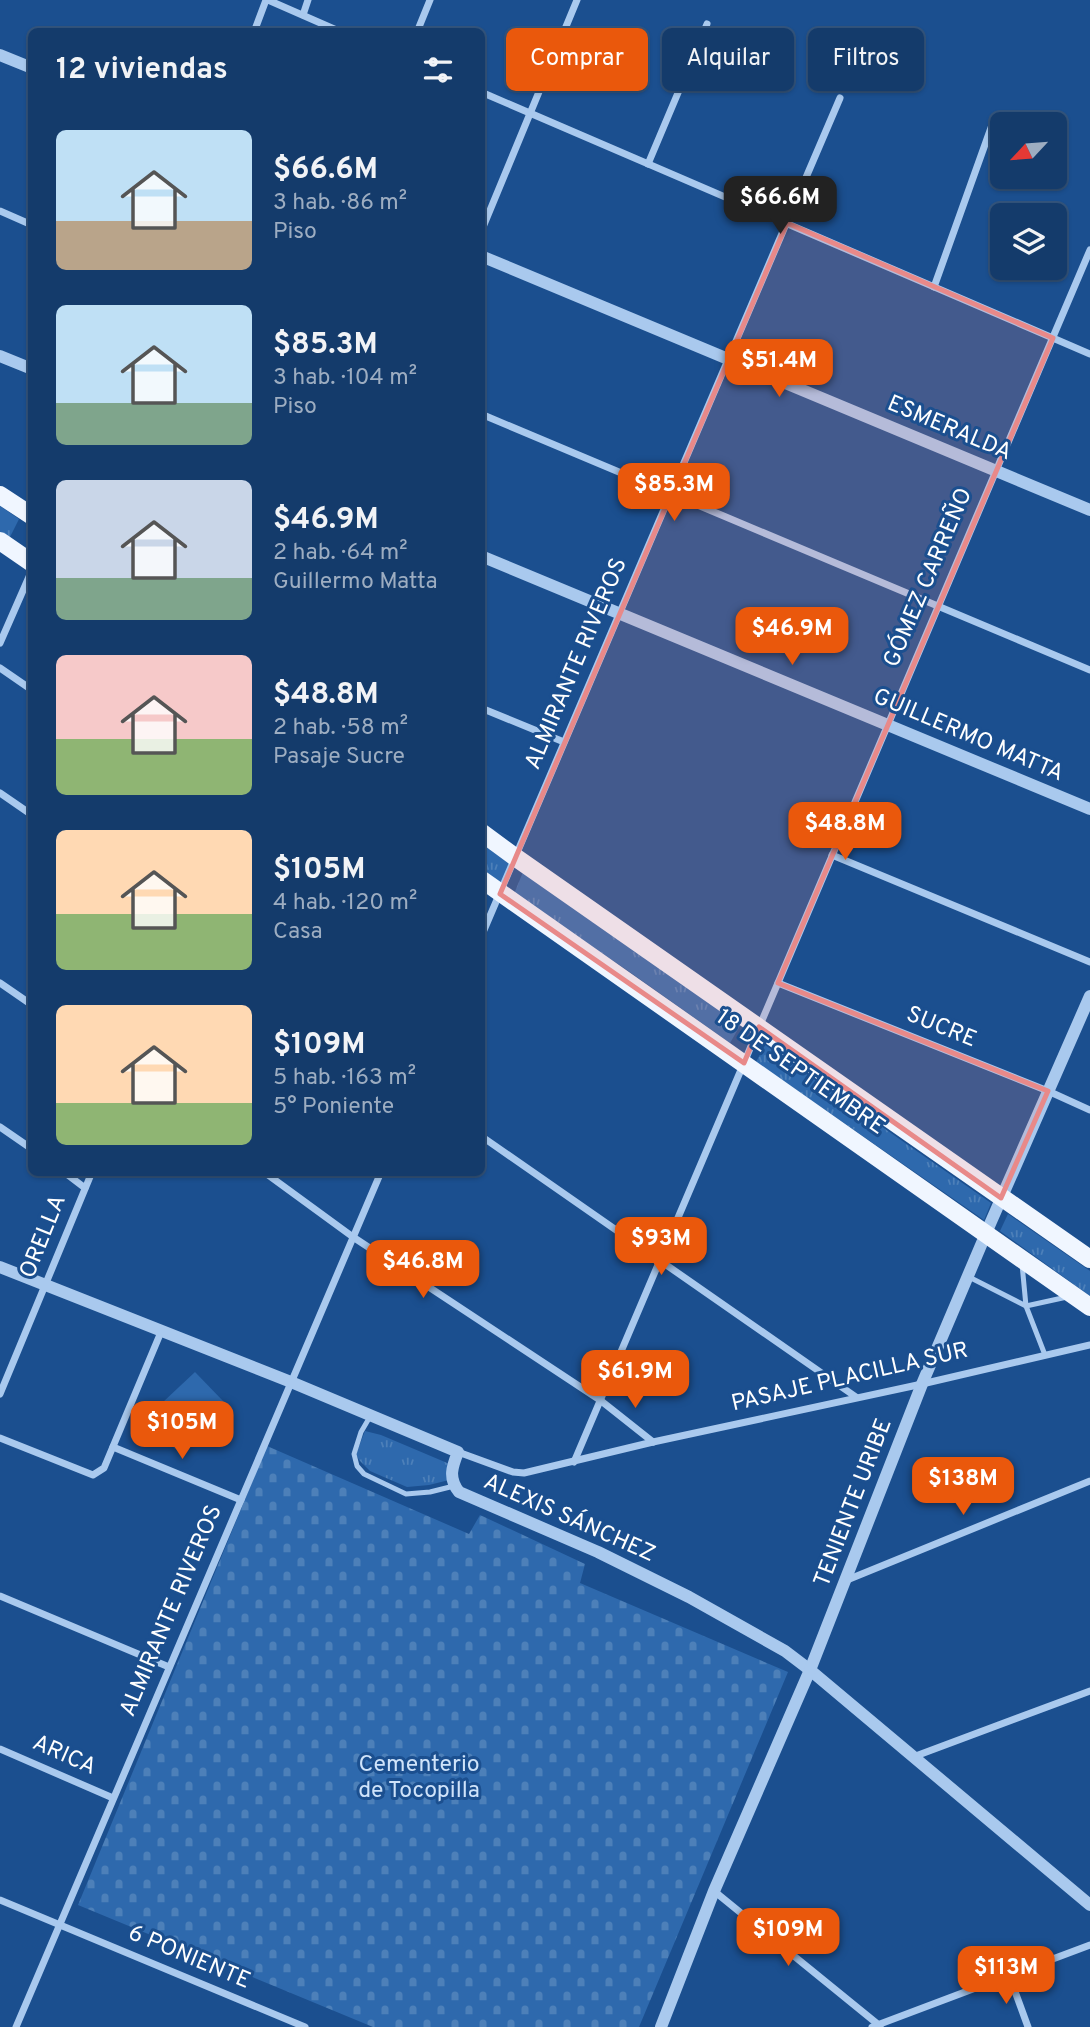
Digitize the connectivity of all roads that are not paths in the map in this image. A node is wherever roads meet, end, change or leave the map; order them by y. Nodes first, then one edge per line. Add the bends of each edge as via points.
1 (267, 0) edge
2 (308, 0) edge
3 (430, 0) edge
4 (577, 0) edge
5 (303, 15) junction
6 (706, 24) dead end
7 (256, 28) edge
8 (332, 28) edge
9 (418, 28) edge
10 (0, 55) edge
11 (28, 66) edge
12 (485, 94) edge
13 (840, 98) dead end
14 (531, 113) junction
15 (990, 131) edge
16 (648, 164) junction
17 (0, 211) edge
18 (485, 222) edge
19 (28, 223) edge
20 (787, 223) junction
21 (1090, 250) edge
22 (485, 258) edge
23 (934, 287) junction
24 (1053, 338) junction
25 (1090, 354) edge
26 (0, 356) edge
27 (728, 359) junction
28 (28, 367) edge
29 (485, 416) edge
30 (996, 471) junction
31 (671, 494) junction
32 (0, 495) edge
33 (1090, 510) edge
34 (28, 513) edge
35 (0, 541) edge
36 (485, 558) edge
37 (28, 560) edge
38 (28, 579) edge
39 (939, 606) junction
40 (620, 614) junction
41 (0, 643) edge
42 (0, 668) edge
43 (1090, 670) edge
44 (28, 687) edge
45 (485, 710) edge
46 (888, 725) junction
47 (564, 743) junction
48 (0, 793) edge
49 (1090, 809) edge
50 (28, 813) edge
51 (485, 835) edge
52 (832, 855) junction
53 (515, 858) junction
54 (485, 882) edge
55 (500, 894) junction
56 (485, 928) edge
57 (1090, 962) edge
58 (0, 983) edge
59 (778, 983) junction
60 (1090, 996) edge
61 (28, 1002) edge
62 (759, 1027) junction
63 (744, 1063) junction
64 (1048, 1091) junction
65 (1090, 1111) edge
66 (0, 1127) edge
67 (485, 1139) edge
68 (28, 1146) edge
69 (70, 1176) edge
70 (90, 1176) edge
71 (269, 1176) edge
72 (379, 1176) edge
73 (86, 1188) junction
74 (1001, 1198) junction
75 (986, 1233) junction
76 (353, 1237) junction
77 (660, 1259) junction
78 (1021, 1259) junction
79 (1090, 1259) edge
80 (0, 1267) edge
81 (967, 1276) junction
82 (45, 1286) junction
83 (1074, 1295) junction
84 (1026, 1306) junction
85 (1090, 1307) edge
86 (161, 1332) junction
87 (1090, 1345) edge
88 (1045, 1355) junction
89 (291, 1382) junction
90 (922, 1384) junction
91 (0, 1394) edge
92 (856, 1397) junction
93 (600, 1400) junction
94 (371, 1415) junction
95 (0, 1438) edge
96 (653, 1442) junction
97 (113, 1447) junction
98 (458, 1452) junction
99 (574, 1462) junction
100 (1090, 1480) edge
101 (455, 1486) junction
102 (241, 1500) junction
103 (847, 1580) junction
104 (0, 1595) edge
105 (169, 1667) junction
106 (810, 1670) junction
107 (1090, 1691) edge
108 (0, 1749) edge
109 (913, 1757) junction
110 (113, 1798) junction
111 (714, 1891) junction
112 (0, 1900) edge
113 (1090, 1905) edge
114 (59, 1924) junction
115 (1090, 1945) edge
116 (1009, 1975) junction
117 (877, 2026) edge
118 (16, 2027) edge
119 (305, 2027) edge
120 (661, 2027) edge
121 (1028, 2027) edge

1 - 5 street
1 - 7 street
2 - 5 street
3 - 9 street
4 - 14 street
5 - 8 street
6 - 16 street
10 - 11 street
12 - 14 street
13 - 20 street, ALMIRANTE RIVEROS
14 - 16 street
14 - 18 street
15 - 23 street
16 - 20 street
17 - 19 street
20 - 23 street
20 - 27 street, ALMIRANTE RIVEROS
21 - 24 street, GÓMEZ CARREÑO
22 - 27 street, ESMERALDA
23 - 24 street
24 - 25 street
24 - 30 street, GÓMEZ CARREÑO
26 - 28 street
27 - 30 street, ESMERALDA
27 - 31 street, ALMIRANTE RIVEROS
29 - 31 street
30 - 33 street, ESMERALDA
30 - 39 street, GÓMEZ CARREÑO
31 - 39 street
31 - 40 street, ALMIRANTE RIVEROS
32 - 34 main road
35 - 37 main road
36 - 40 street, GUILLERMO MATTA
38 - 41 street
39 - 43 street
39 - 46 street, GÓMEZ CARREÑO
40 - 46 street, GUILLERMO MATTA
40 - 47 street, ALMIRANTE RIVEROS
42 - 44 street
45 - 47 street
46 - 49 street, GUILLERMO MATTA
46 - 52 street, GÓMEZ CARREÑO
47 - 53 street, ALMIRANTE RIVEROS
48 - 50 street
51 - 53 main road, 18 DE SEPTIEMBRE
52 - 57 street
52 - 59 street, GÓMEZ CARREÑO
53 - 55 street, ALMIRANTE RIVEROS
53 - 62 main road, 18 DE SEPTIEMBRE
54 - 55 main road, 18 DE SEPTIEMBRE
55 - 56 street, ALMIRANTE RIVEROS
55 - 63 main road, 18 DE SEPTIEMBRE
58 - 61 street
59 - 62 street, GÓMEZ CARREÑO
59 - 64 street, SUCRE
60 - 64 street, TENIENTE URIBE
62 - 63 street, GÓMEZ CARREÑO
62 - 74 main road, 18 DE SEPTIEMBRE
63 - 75 main road, 18 DE SEPTIEMBRE
63 - 77 street, GÓMEZ CARREÑO
64 - 65 street, SUCRE
64 - 74 street, TENIENTE URIBE
66 - 68 street
67 - 77 street
69 - 73 street
70 - 73 street, ORELLA
71 - 76 street
72 - 76 street, ALMIRANTE RIVEROS
73 - 82 street, ORELLA
74 - 75 street, TENIENTE URIBE
74 - 79 main road, 18 DE SEPTIEMBRE
75 - 78 main road, 18 DE SEPTIEMBRE
75 - 81 street, TENIENTE URIBE
76 - 89 street, ALMIRANTE RIVEROS
76 - 93 street
77 - 92 street
77 - 93 street, GÓMEZ CARREÑO
78 - 83 main road, 18 DE SEPTIEMBRE
78 - 84 lane
80 - 82 street
81 - 84 lane
81 - 90 street, TENIENTE URIBE
82 - 86 street
82 - 91 street, ORELLA
83 - 84 lane
83 - 85 main road, 18 DE SEPTIEMBRE
84 - 88 lane
86 - 89 street
86 - 97 street
87 - 88 street, PASAJE PLACILLA SUR
88 - 90 street, PASAJE PLACILLA SUR
89 - 94 street
89 - 102 street, ALMIRANTE RIVEROS
90 - 92 street, PASAJE PLACILLA SUR
90 - 103 street, TENIENTE URIBE
92 - 96 street, PASAJE PLACILLA SUR
93 - 96 street
93 - 99 street, GÓMEZ CARREÑO
94 - 98 street
94 - 101 lane via 354,1454 364,1474 406,1494
95 - 97 street via 93,1475 104,1468
96 - 99 street, PASAJE PLACILLA SUR
97 - 102 street
98 - 99 street, PASAJE PLACILLA SUR via 524,1473
98 - 101 street, ALEXIS SÁNCHEZ via 451,1471
100 - 103 street
101 - 106 street, ALEXIS SÁNCHEZ via 467,1496 689,1597
102 - 105 street, ALMIRANTE RIVEROS
103 - 106 street, TENIENTE URIBE
104 - 105 street
105 - 110 street, ALMIRANTE RIVEROS
106 - 109 street, ALEXIS SÁNCHEZ
106 - 111 street, TENIENTE URIBE
107 - 109 street
108 - 110 street, ARICA
109 - 113 street, ALEXIS SÁNCHEZ
110 - 114 street, ALMIRANTE RIVEROS
111 - 117 street
111 - 120 street, TENIENTE URIBE
112 - 114 street, 6 PONIENTE
114 - 118 street, ALMIRANTE RIVEROS
114 - 119 street, 6 PONIENTE
115 - 116 street
116 - 117 street
116 - 121 street

